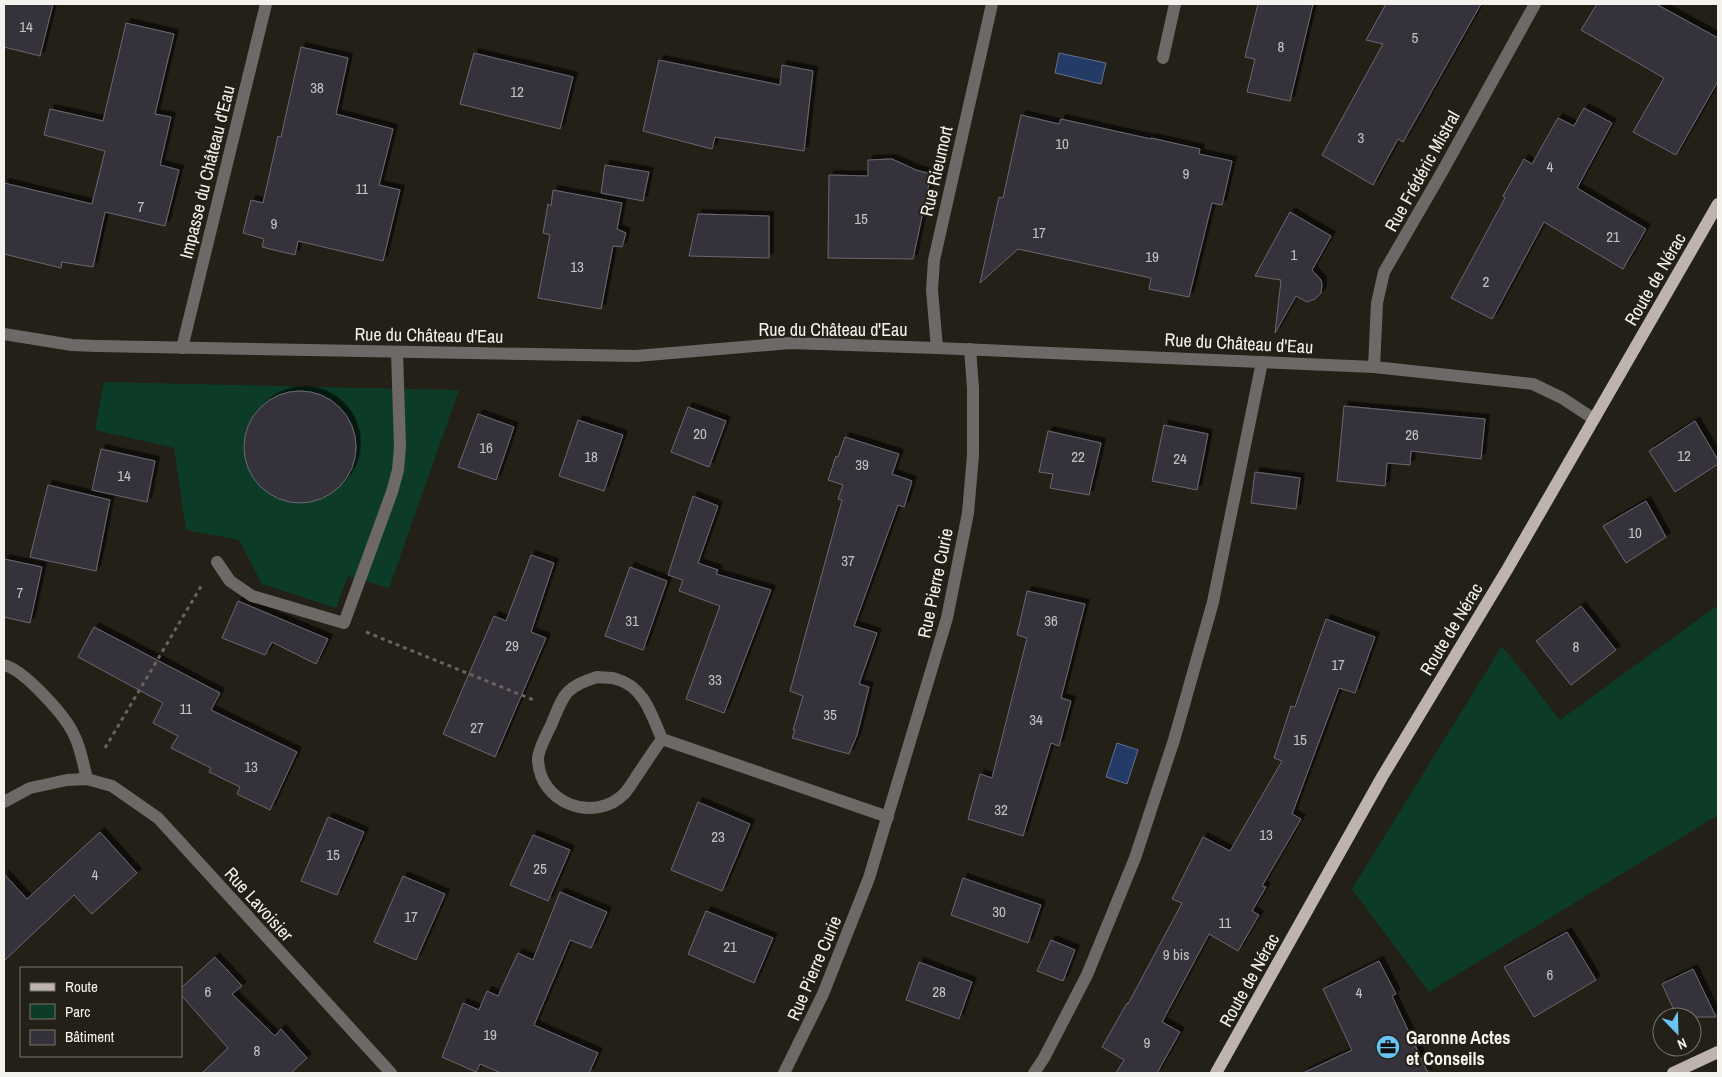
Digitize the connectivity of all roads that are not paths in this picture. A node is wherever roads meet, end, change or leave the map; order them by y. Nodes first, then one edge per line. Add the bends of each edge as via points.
1 (266, 4) edge
2 (992, 4) edge
3 (1175, 4) edge
4 (1535, 4) edge
5 (1163, 58) dead end
6 (1718, 204) edge
7 (4, 334) edge
8 (182, 348) junction
9 (937, 348) junction
10 (970, 349) junction
11 (397, 352) junction
12 (1262, 362) junction
13 (1374, 367) junction
14 (1594, 419) junction
15 (217, 562) road end
16 (4, 665) edge
17 (662, 738) junction
18 (87, 779) junction
19 (4, 802) edge
20 (888, 817) junction
21 (1718, 1052) edge
22 (390, 1073) edge
23 (784, 1073) edge
24 (1034, 1073) edge
25 (1216, 1073) edge
26 (1673, 1073) edge

1 - 8 street, Impasse du Château d'Eau
2 - 9 street, Rue Rieumort via 934,260 932,290
3 - 5 street
4 - 13 street, Rue Frédéric Mistral via 1384,272 1377,303
6 - 14 main road, Route de Nérac
7 - 8 street, Rue du Château d'Eau via 72,345
8 - 11 street, Rue du Château d'Eau
9 - 10 street, Rue du Château d'Eau
9 - 11 street, Rue du Château d'Eau via 790,343 636,356
10 - 12 street, Rue du Château d'Eau
10 - 20 street, Rue Pierre Curie via 973,455 968,513 947,618
11 - 15 street via 398,470 344,623 252,596 230,581
12 - 13 street, Rue du Château d'Eau
12 - 24 street via 1213,602 1174,740 1135,858 1087,975
13 - 14 street, Rue du Château d'Eau via 1533,384
14 - 25 main road, Route de Nérac via 1382,777
16 - 18 street via 22,674 63,716 78,743
17 - 17 street via 625,793 609,805 589,808 570,805 552,794 542,777 538,758 562,696 578,683 597,677 617,679 635,688 647,704
17 - 20 street
18 - 19 street, Rue Lavoisier via 30,788
18 - 22 street, Rue Lavoisier via 112,786 158,818
20 - 23 street, Rue Pierre Curie via 859,904 823,994
21 - 26 main road

